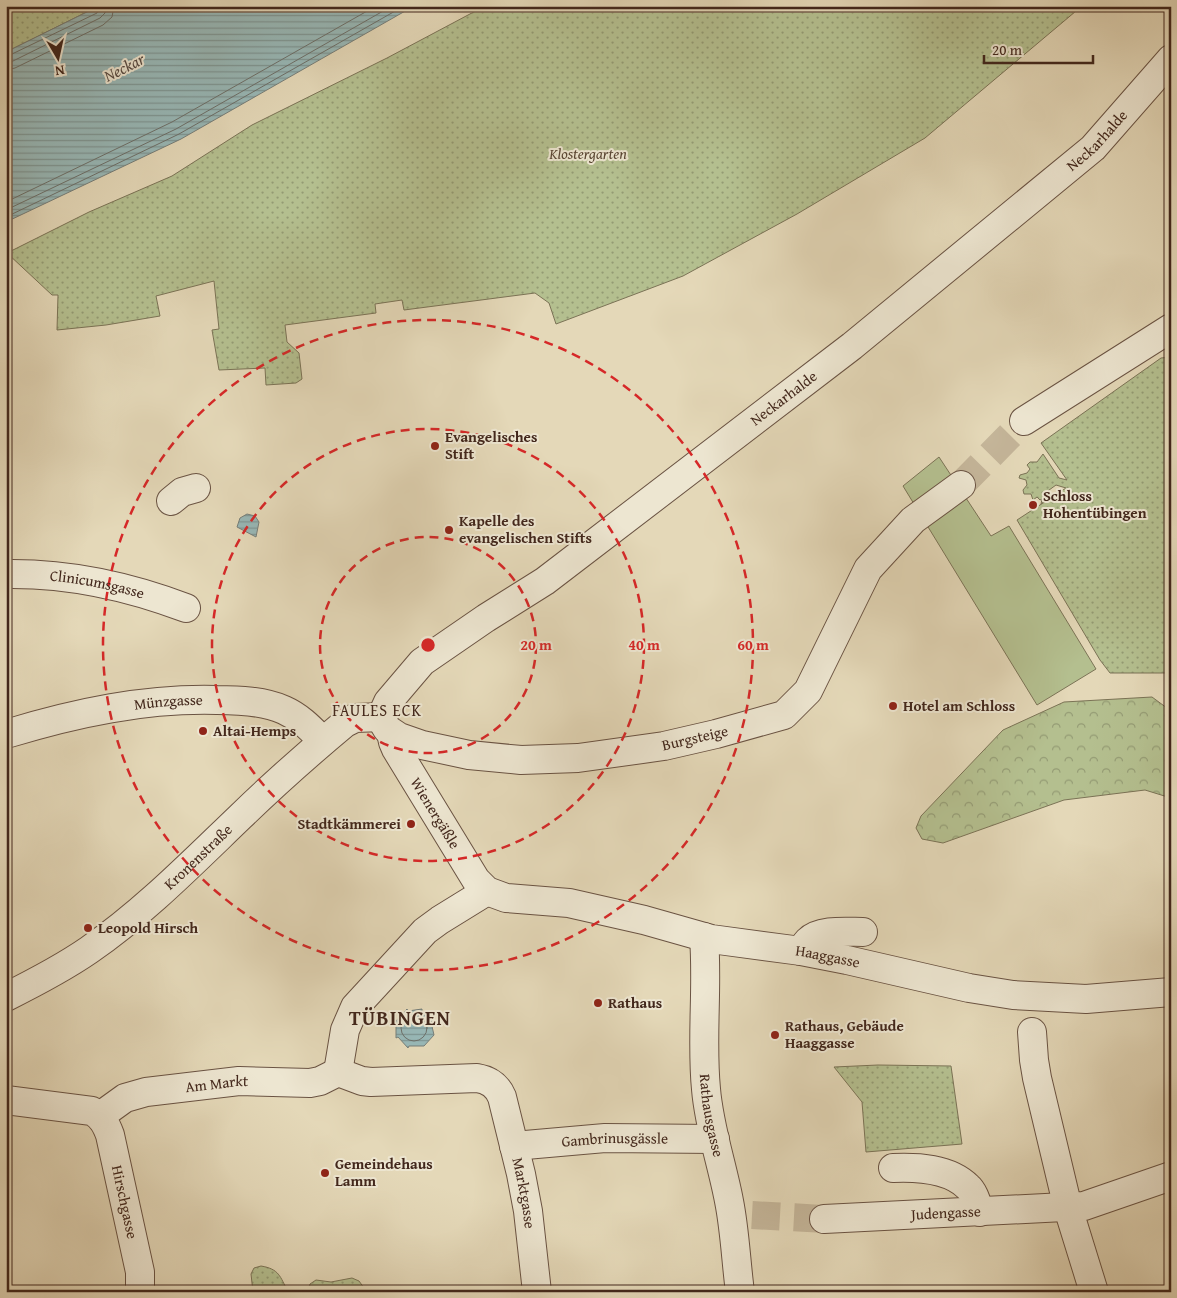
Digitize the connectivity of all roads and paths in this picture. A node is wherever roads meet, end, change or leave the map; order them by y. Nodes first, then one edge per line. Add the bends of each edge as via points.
1 (1171, 59) edge
2 (1171, 328) edge
3 (1024, 421) tunnel mouth
4 (961, 485) tunnel mouth
5 (196, 488) dead end
6 (171, 501) dead end
7 (6, 574) edge
8 (186, 608) dead end
9 (387, 725) junction
10 (6, 734) edge
11 (323, 741) junction
12 (487, 891) junction
13 (863, 932) dead end
14 (704, 938) junction
15 (801, 951) junction
16 (1171, 992) edge
17 (6, 997) edge
18 (1032, 1032) dead end
19 (338, 1072) junction
20 (6, 1100) edge
21 (100, 1116) junction
22 (715, 1139) junction
23 (514, 1146) junction
24 (893, 1168) dead end
25 (1171, 1176) edge
26 (1068, 1208) junction
27 (980, 1212) junction
28 (824, 1219) tunnel mouth
29 (140, 1292) edge
30 (538, 1292) edge
31 (740, 1292) edge
32 (1094, 1292) edge

1 - 9 street, Neckarhalde via 1093,148 852,346 545,581 422,662 388,702 385,708
2 - 3 street
4 - 9 street, Burgsteige via 913,520 868,569 808,691 784,715 664,746 578,758 521,760 470,755 422,745 406,740
5 - 6 street via 182,492
7 - 8 street, Clinicumsgasse via 44,575 102,583
9 - 11 street, Kronenstraße via 350,719
9 - 12 street, Wienergäßle via 401,757 476,880
10 - 11 street, Münzgasse via 125,705 196,699 235,700 272,706 298,717
11 - 17 street, Kronenstraße via 121,926 88,951
12 - 14 street, Haaggasse via 506,898 569,903
12 - 19 street via 425,931 355,1007 346,1030
13 - 15 street via 826,933 809,940
14 - 15 street, Haaggasse
14 - 22 street, Rathausgasse via 704,1071
15 - 16 street, Haaggasse via 1012,995 1086,999
18 - 26 street via 1034,1060
19 - 21 street, Am Markt via 310,1083 239,1081 146,1092 125,1098
19 - 23 street, Marktgasse via 371,1082 486,1080 499,1089
20 - 21 street via 82,1109
21 - 29 street, Hirschgasse via 110,1135 140,1272
22 - 23 street, Gambrinusgässle via 604,1138
22 - 31 street, Rathausgasse via 742,1216
23 - 30 street, Marktgasse via 529,1219
24 - 27 street via 914,1167 949,1174 969,1187
25 - 26 street, Judengasse via 1094,1203
26 - 27 street, Judengasse
26 - 32 street
27 - 28 street, Judengasse

